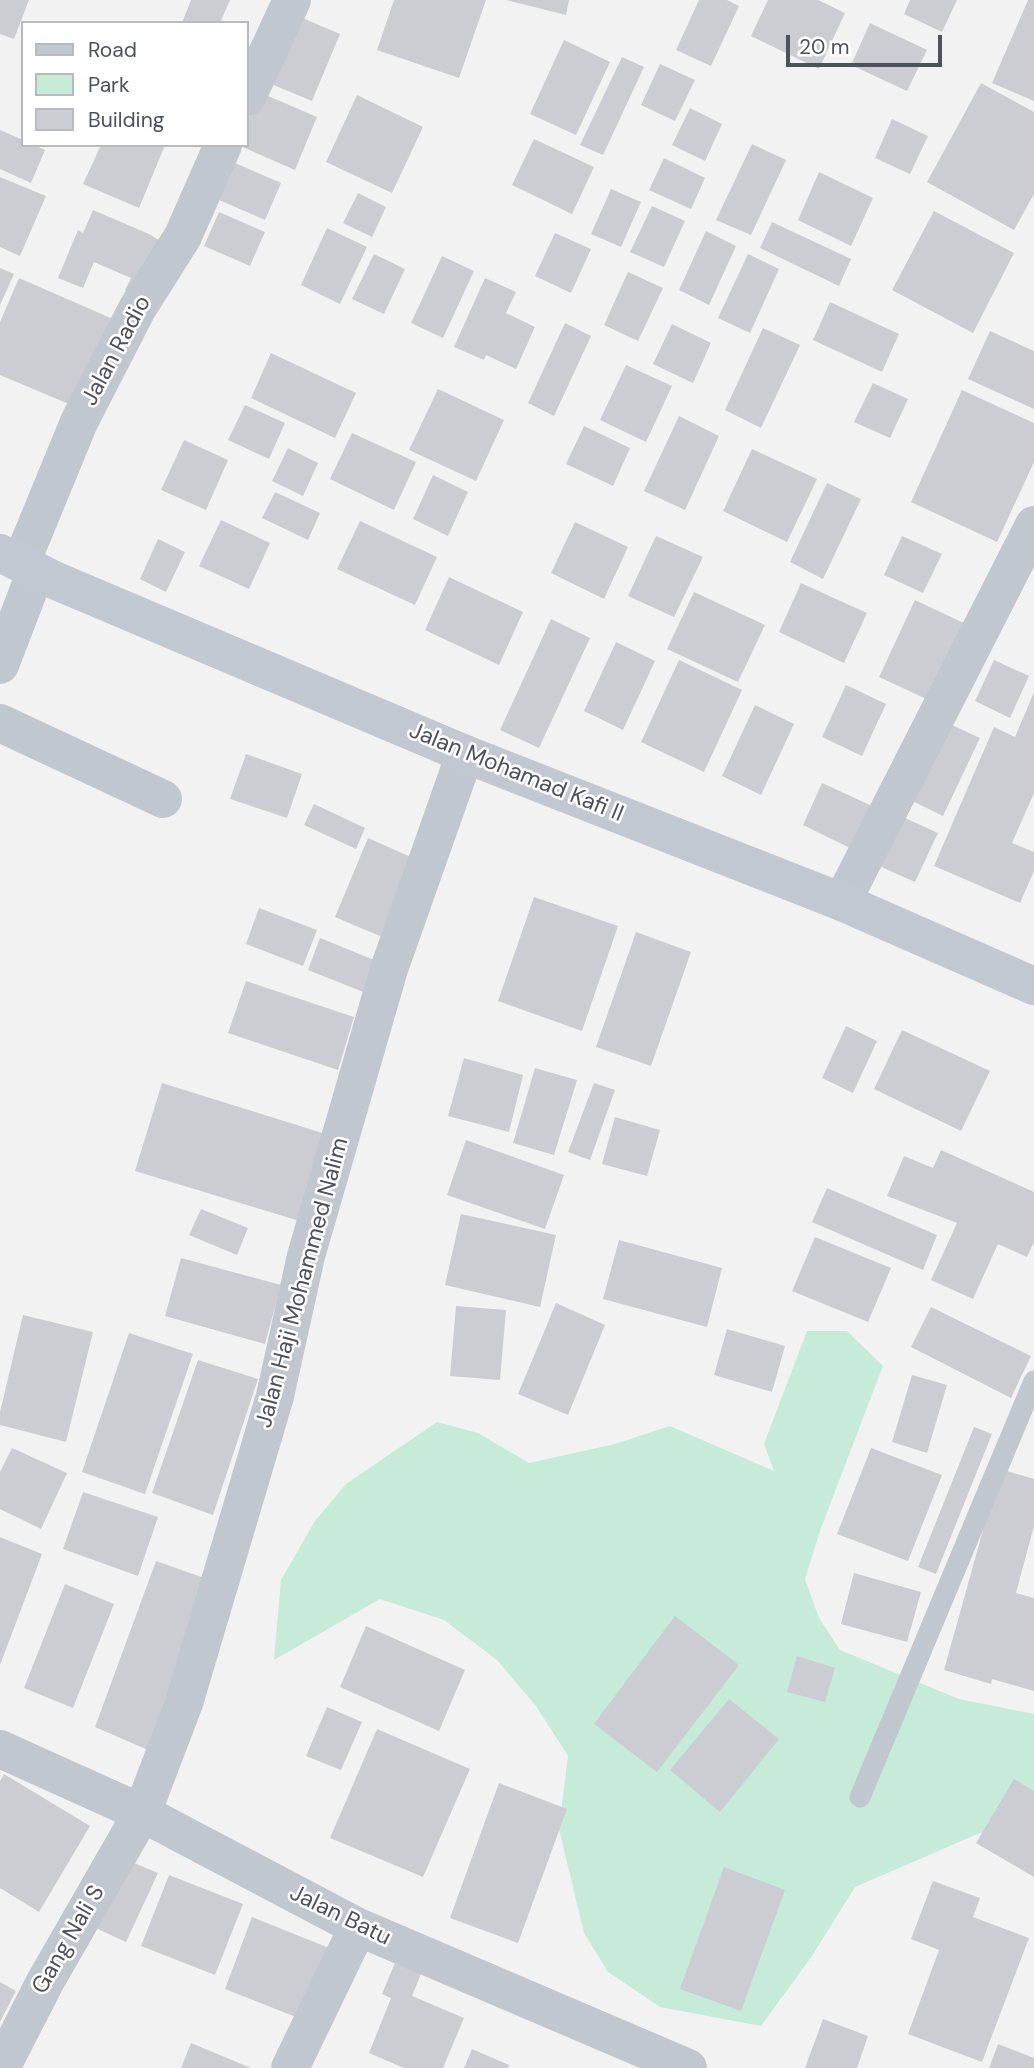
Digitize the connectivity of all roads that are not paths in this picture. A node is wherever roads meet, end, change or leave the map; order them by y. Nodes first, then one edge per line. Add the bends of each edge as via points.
1 (292, 0) edge
2 (248, 95) edge
3 (222, 147) edge
4 (1034, 525) edge
5 (21, 572) edge
6 (2, 660) edge
7 (0, 723) edge
8 (459, 769) junction
9 (163, 799) dead end
10 (842, 902) junction
11 (1034, 986) edge
12 (1034, 1381) edge
13 (0, 1749) edge
14 (860, 1797) dead end
15 (142, 1814) junction
16 (358, 1927) junction
17 (1, 2068) edge
18 (290, 2068) edge
19 (688, 2068) edge

1 - 2 street
3 - 5 street, Jalan Radio via 183,236 137,309 79,422
4 - 10 street
5 - 6 street, Jalan Radio
5 - 8 main road, Jalan Mohamad Kafi II
7 - 9 street
8 - 10 main road, Jalan Mohamad Kafi II
8 - 15 street, Jalan Haji Mohammed Nalim via 389,969 306,1256 275,1396 188,1690
10 - 11 main road, Jalan Mohamad Kafi II
12 - 14 lane
13 - 15 street, Jalan Batu
15 - 16 street, Jalan Batu
15 - 17 street, Gang Nali S
16 - 18 street
16 - 19 street, Jalan Batu

